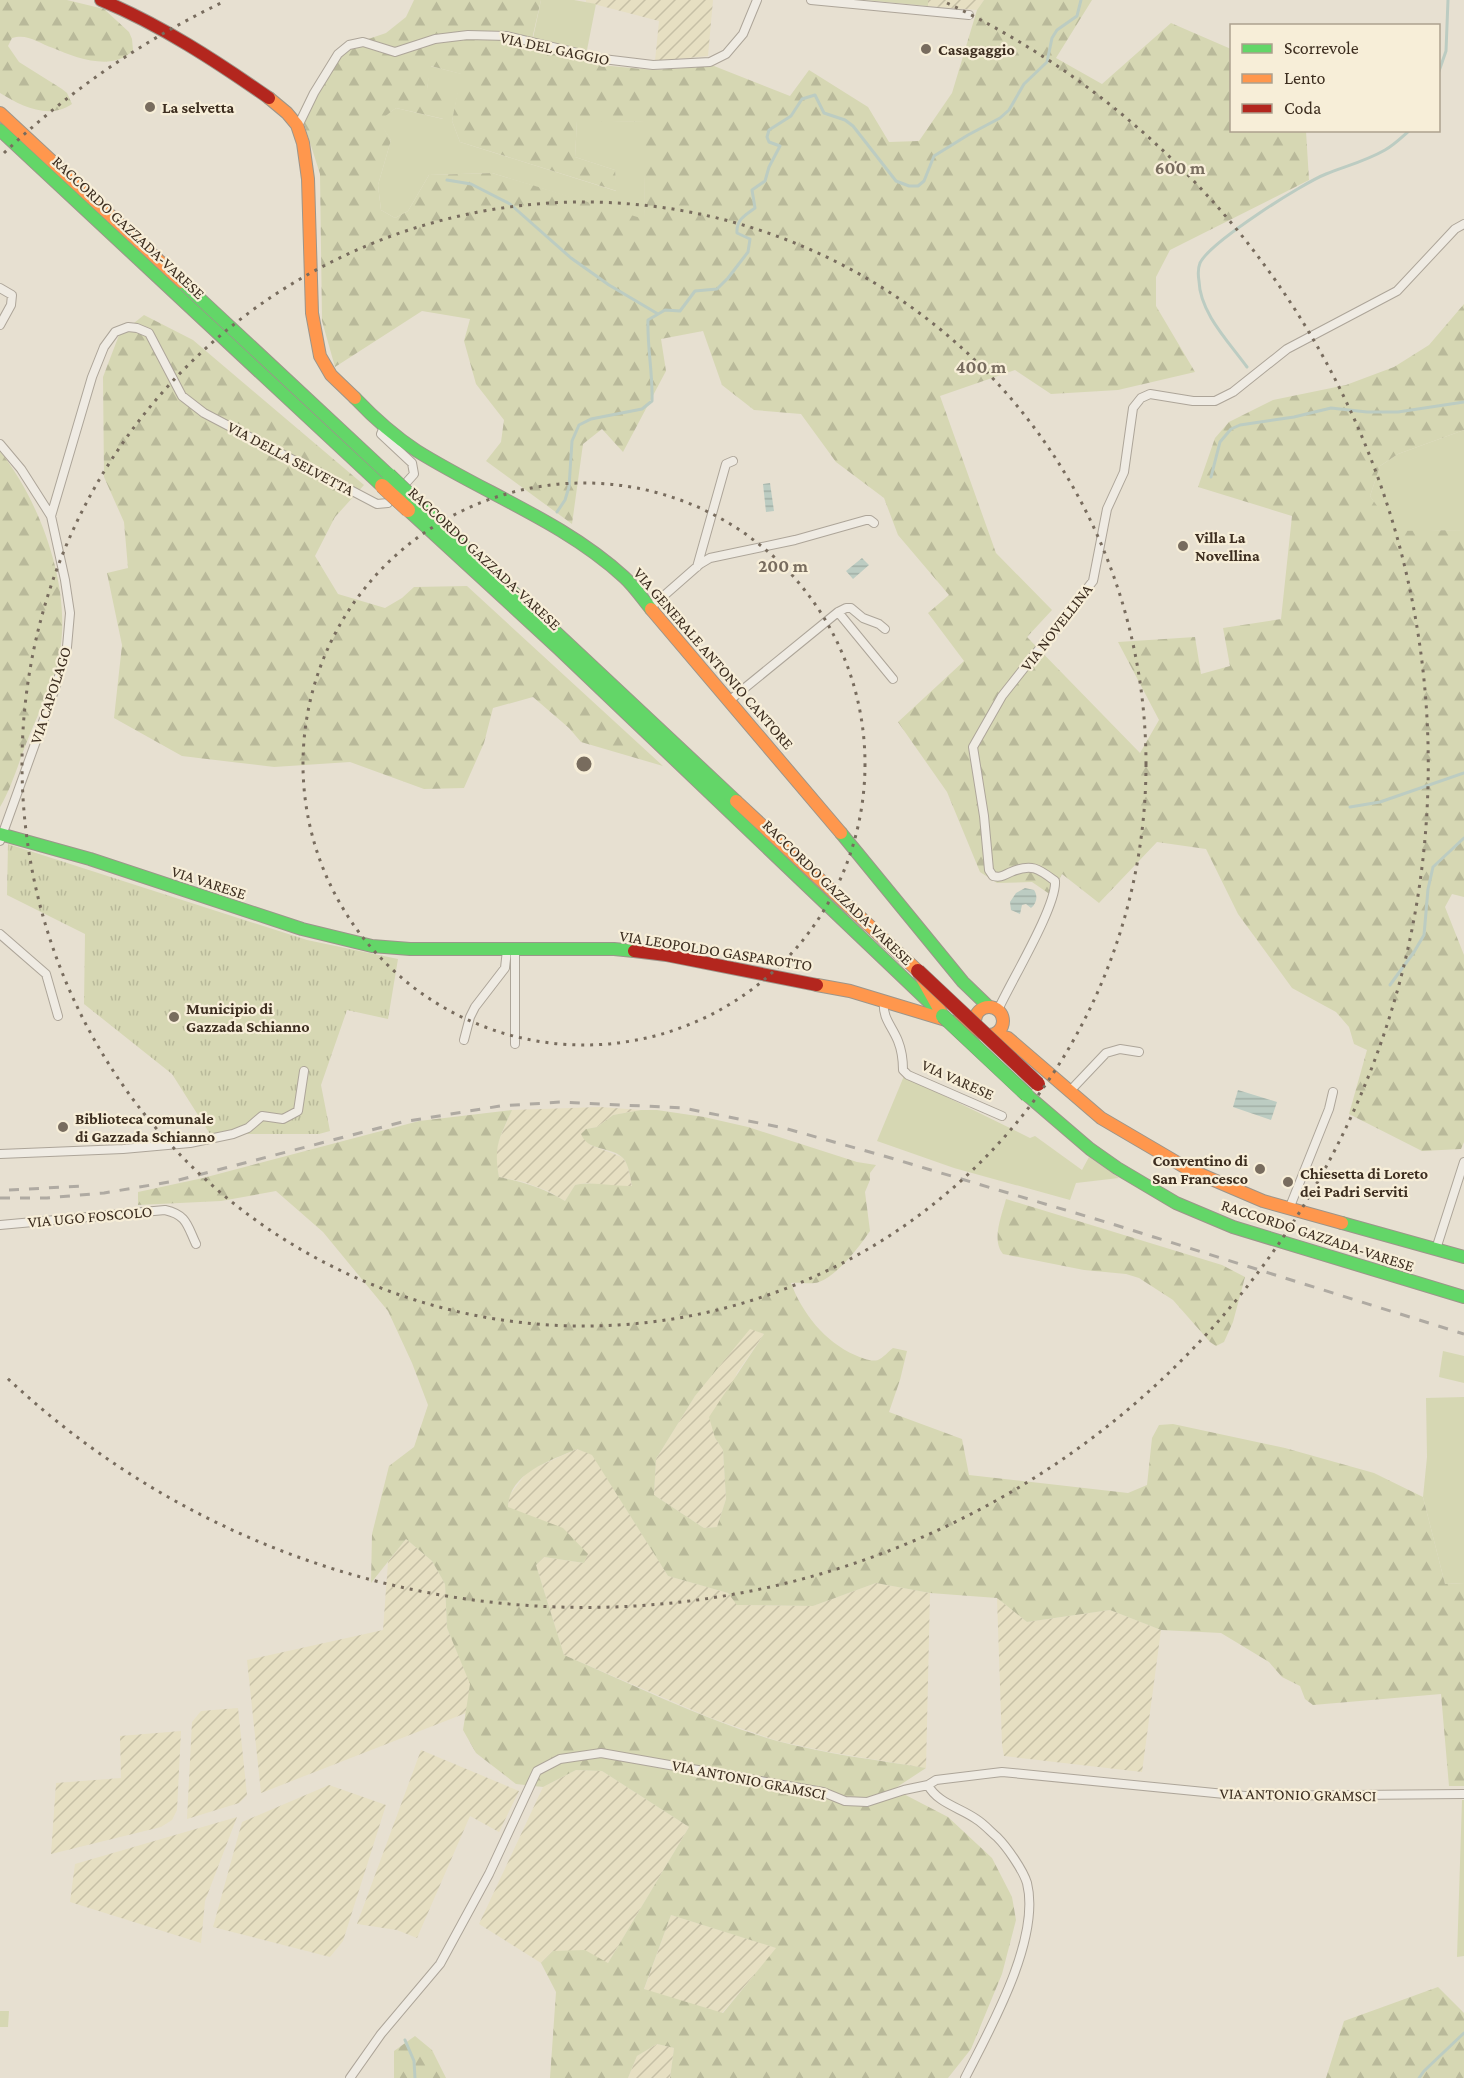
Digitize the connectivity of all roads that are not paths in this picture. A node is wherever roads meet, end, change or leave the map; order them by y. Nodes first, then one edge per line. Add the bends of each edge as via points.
1 (101, 0) edge
2 (758, 0) edge
3 (811, 0) edge
4 (969, 15) dead end
5 (0, 113) edge
6 (298, 126) junction
7 (0, 130) edge
8 (1464, 224) edge
9 (0, 288) edge
10 (0, 325) edge
11 (137, 328) joint
12 (384, 427) junction
13 (0, 444) edge
14 (733, 461) dead end
15 (385, 481) junction
16 (412, 506) junction
17 (51, 516) junction
18 (874, 523) dead end
19 (696, 568) junction
20 (651, 607) junction
21 (838, 612) junction
22 (885, 629) dead end
23 (893, 679) dead end
24 (730, 700) junction
25 (0, 835) edge
26 (0, 934) edge
27 (410, 950) joint
28 (511, 950) junction
29 (918, 971) junction
30 (963, 982) junction
31 (884, 1001) junction
32 (994, 1009) junction
33 (58, 1016) dead end
34 (942, 1017) junction
35 (977, 1022) junction
36 (1001, 1032) junction
37 (464, 1040) dead end
38 (515, 1044) dead end
39 (1139, 1052) dead end
40 (304, 1071) dead end
41 (1038, 1084) dead end
42 (1069, 1092) junction
43 (1333, 1092) dead end
44 (1002, 1116) dead end
45 (0, 1154) edge
46 (1464, 1162) edge
47 (1289, 1209) junction
48 (0, 1224) edge
49 (196, 1244) dead end
50 (1436, 1249) junction
51 (1464, 1257) edge
52 (1464, 1297) edge
53 (928, 1785) junction
54 (1464, 1794) edge
55 (350, 2078) edge
56 (965, 2078) edge

1 - 6 main road, VIA GENERALE ANTONIO CANTORE via 211,58 278,105
2 - 6 street, VIA DEL GAGGIO via 743,34 726,54 710,62 653,65 603,59 507,36 435,39 395,52 363,42 349,45 338,54
3 - 4 street
5 - 15 main road, RACCORDO GAZZADA-VARESE
6 - 12 main road, VIA GENERALE ANTONIO CANTORE via 308,178 312,313 320,356 331,375
7 - 15 main road, RACCORDO GAZZADA-VARESE
8 - 32 street, VIA NOVELLINA via 1397,291 1287,349 1233,392 1215,401 1150,394 1134,408 1124,472 1107,509 1093,582 1002,696 972,747 988,870 998,877 1030,867 1056,881 1044,917
9 - 10 street via 12,295
11 - 12 street, VIA DELLA SELVETTA via 149,333 182,396 204,413 377,504 388,503 414,474 412,463 381,434
11 - 17 street, VIA CAPOLAGO via 115,332 104,346
12 - 20 main road, VIA GENERALE ANTONIO CANTORE via 417,451 591,551 625,578
13 - 17 street, VIA CAPOLAGO
14 - 19 street via 726,464
15 - 16 main road, RACCORDO GAZZADA-VARESE, bridge
16 - 29 main road, RACCORDO GAZZADA-VARESE
16 - 34 main road, RACCORDO GAZZADA-VARESE
17 - 25 street, VIA CAPOLAGO via 65,580 68,646
18 - 19 street via 866,520 710,558
19 - 20 street
20 - 24 main road, VIA GENERALE ANTONIO CANTORE
21 - 22 street via 851,608
21 - 23 street
21 - 24 street
24 - 30 main road, VIA GENERALE ANTONIO CANTORE
25 - 27 main road, VIA VARESE via 90,859 302,929 372,946
26 - 33 street via 46,974
27 - 28 main road, VIA LEOPOLDO GASPAROTTO
28 - 31 main road, VIA LEOPOLDO GASPAROTTO via 614,949 666,955 788,977
28 - 37 street via 505,968 475,1007
28 - 38 street
29 - 34 main road, RACCORDO GAZZADA-VARESE, bridge
29 - 41 main road, RACCORDO GAZZADA-VARESE, bridge
30 - 32 main road, VIA GENERALE ANTONIO CANTORE
30 - 35 main road, VIA GENERALE ANTONIO CANTORE
31 - 34 main road, VIA LEOPOLDO GASPAROTTO
31 - 44 street, VIA VARESE via 883,1011 908,1075
32 - 35 main road via 982,1009
32 - 36 main road via 1003,1018
34 - 35 main road, VIA LEOPOLDO GASPAROTTO
34 - 52 main road, RACCORDO GAZZADA-VARESE, bridge via 1064,1128 1117,1168 1176,1203 1240,1230
35 - 36 main road, VIA LEOPOLDO GASPAROTTO via 986,1035
36 - 42 main road, VIA LEOPOLDO GASPAROTTO
39 - 42 street via 1120,1049 1106,1053
40 - 45 street via 298,1111 283,1119 262,1116 233,1134 190,1143 123,1149
42 - 47 main road, VIA LEOPOLDO GASPAROTTO via 1101,1118 1188,1169
43 - 47 street
46 - 50 street
47 - 50 main road, VIA LEOPOLDO GASPAROTTO
48 - 49 street, VIA UGO FOSCOLO via 165,1209 184,1219
50 - 51 main road, VIA LEOPOLDO GASPAROTTO
53 - 54 street, VIA ANTONIO GRAMSCI via 936,1780 1002,1772 1245,1796
53 - 55 street, VIA ANTONIO GRAMSCI via 867,1802 845,1801 823,1792 601,1753 560,1759 537,1771 489,1874 440,1964
53 - 56 street via 931,1792 977,1819 1005,1845 1026,1881 1029,1902 1016,1970

